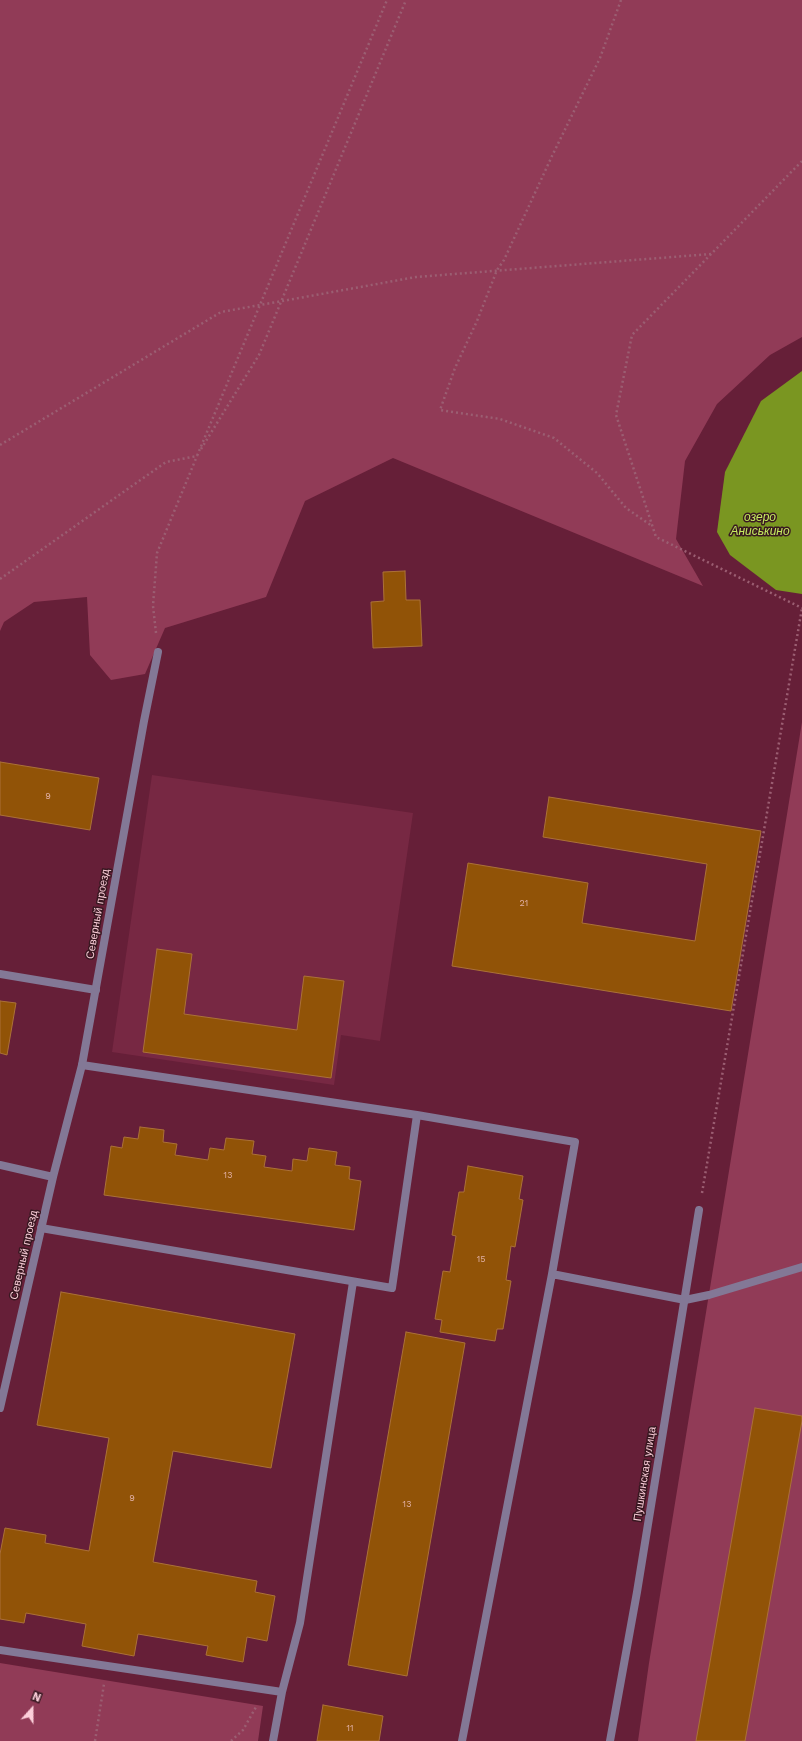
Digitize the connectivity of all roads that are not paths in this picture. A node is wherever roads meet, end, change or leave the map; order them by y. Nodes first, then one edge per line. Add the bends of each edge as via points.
1 (158, 652) road end
2 (0, 974) edge
3 (96, 990) junction
4 (82, 1065) junction
5 (418, 1115) junction
6 (0, 1164) edge
7 (52, 1177) junction
8 (699, 1210) road end
9 (41, 1228) junction
10 (802, 1267) edge
11 (552, 1274) junction
12 (353, 1282) junction
13 (685, 1300) junction
14 (0, 1408) edge
15 (0, 1650) edge
16 (282, 1692) junction
17 (273, 1741) edge
18 (462, 1741) edge
19 (610, 1741) edge

1 - 3 street, Северный проезд
2 - 3 street
3 - 4 street, Северный проезд
4 - 5 street
4 - 7 street, Северный проезд
5 - 11 street via 575,1142
5 - 12 street via 392,1288
6 - 7 street
7 - 9 street, Северный проезд
8 - 13 street, Пушкинская улица
9 - 12 street
9 - 14 street, Северный проезд
10 - 13 street
11 - 13 street
11 - 18 street
12 - 16 street via 300,1623
13 - 19 street, Пушкинская улица
15 - 16 street
16 - 17 street

